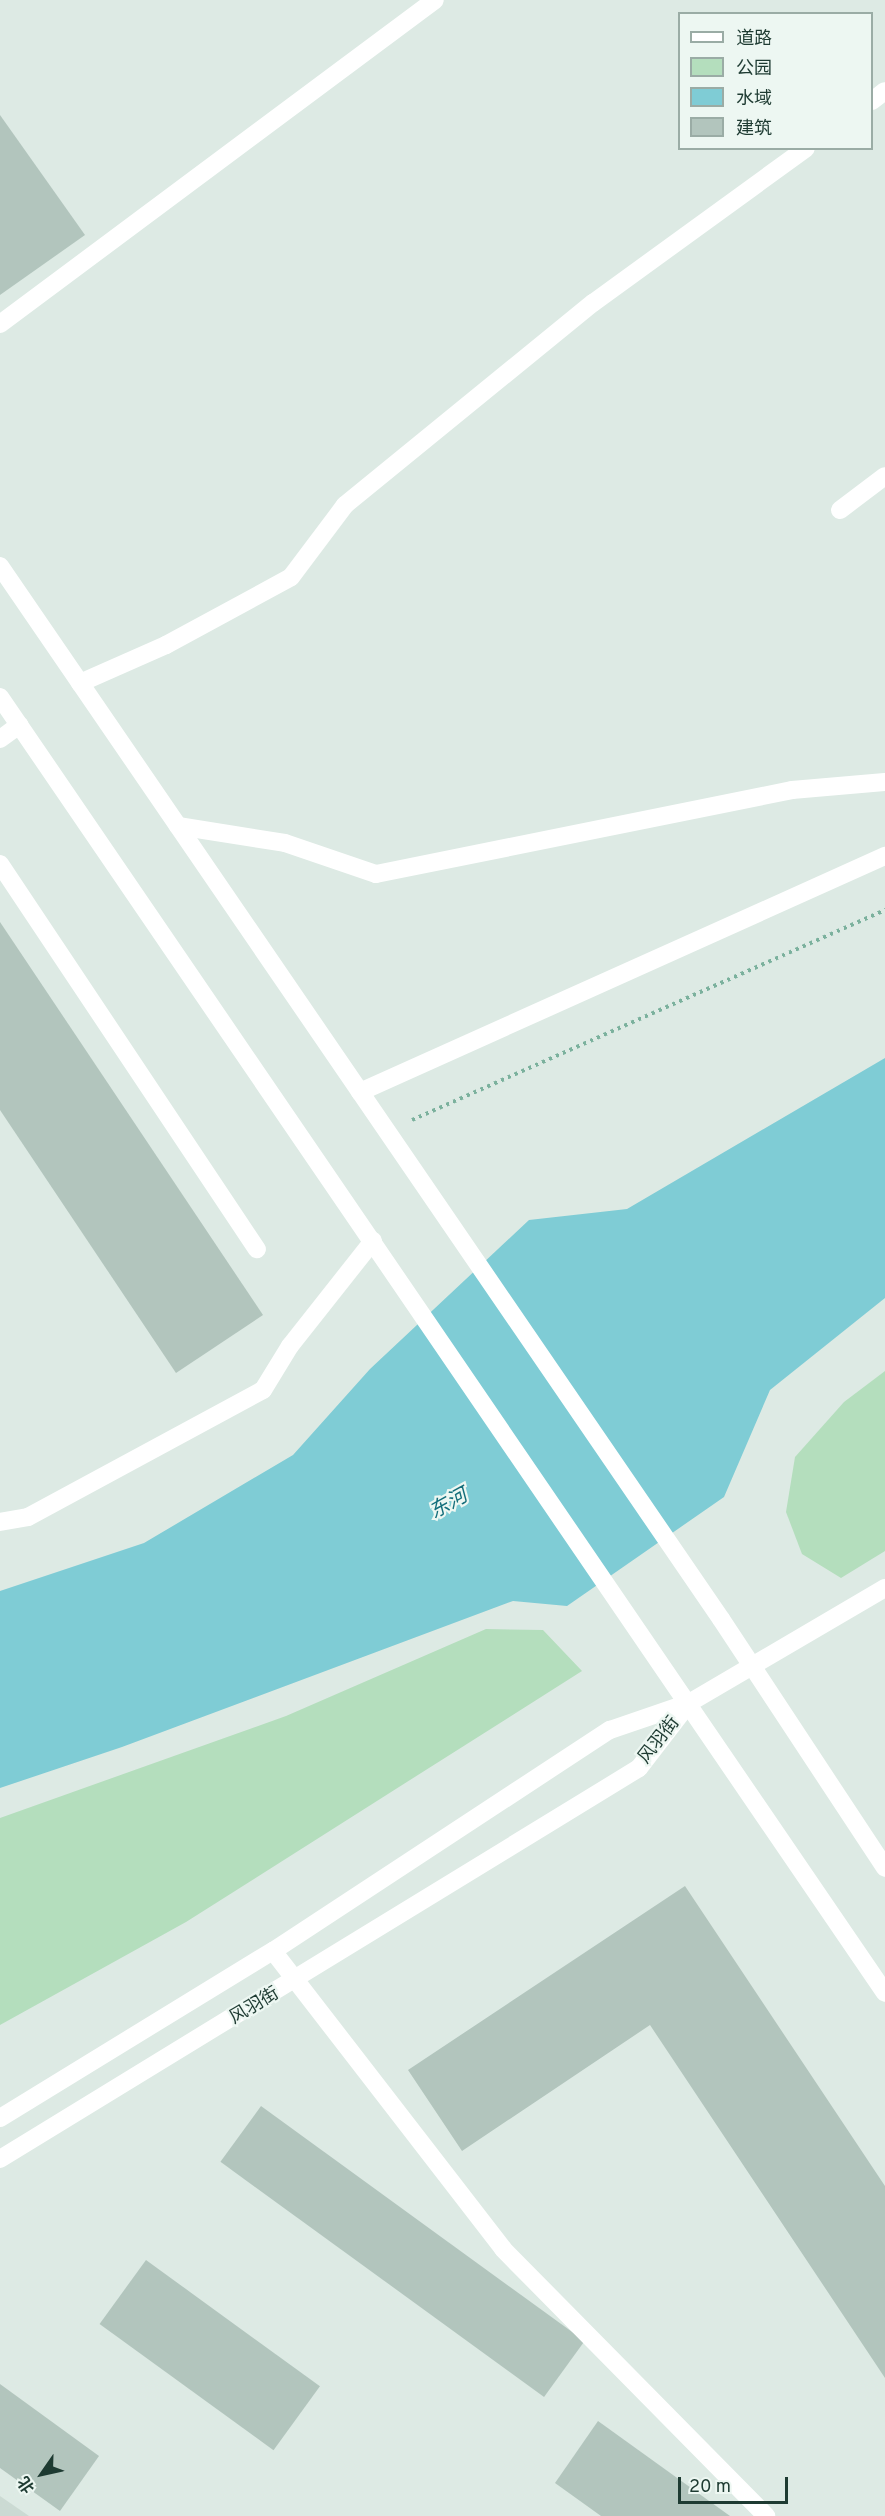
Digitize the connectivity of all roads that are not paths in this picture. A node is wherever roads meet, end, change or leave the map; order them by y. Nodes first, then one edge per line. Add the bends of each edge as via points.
1 (435, 0) edge
2 (885, 91) edge
3 (873, 100) edge
4 (803, 150) edge
5 (0, 324) edge
6 (885, 476) edge
7 (840, 510) dead end
8 (0, 566) edge
9 (80, 683) junction
10 (0, 697) edge
11 (20, 725) junction
12 (0, 739) edge
13 (885, 782) edge
14 (178, 826) junction
15 (885, 856) edge
16 (0, 864) edge
17 (360, 1092) junction
18 (373, 1241) junction
19 (257, 1250) dead end
20 (0, 1522) edge
21 (885, 1588) edge
22 (751, 1665) junction
23 (689, 1703) junction
24 (885, 1868) edge
25 (273, 1950) junction
26 (297, 1981) junction
27 (885, 1993) edge
28 (0, 2118) edge
29 (0, 2160) edge
30 (766, 2516) edge

1 - 5 street
2 - 3 street
4 - 9 street via 593,303 345,505 291,576 166,645
6 - 7 street
8 - 9 street
9 - 14 street
10 - 11 street
11 - 12 street
11 - 18 street
13 - 14 street via 792,790 376,874 285,843
14 - 17 street
15 - 17 street
16 - 19 street
17 - 22 street
18 - 20 street via 290,1346 263,1390 28,1517
18 - 23 street
21 - 22 street
22 - 23 street
22 - 24 street
23 - 25 street, 风羽街 via 610,1730
23 - 26 street, 风羽街 via 639,1768
23 - 27 street
25 - 26 street
25 - 28 street, 风羽街
26 - 29 street, 风羽街
26 - 30 street via 503,2249

